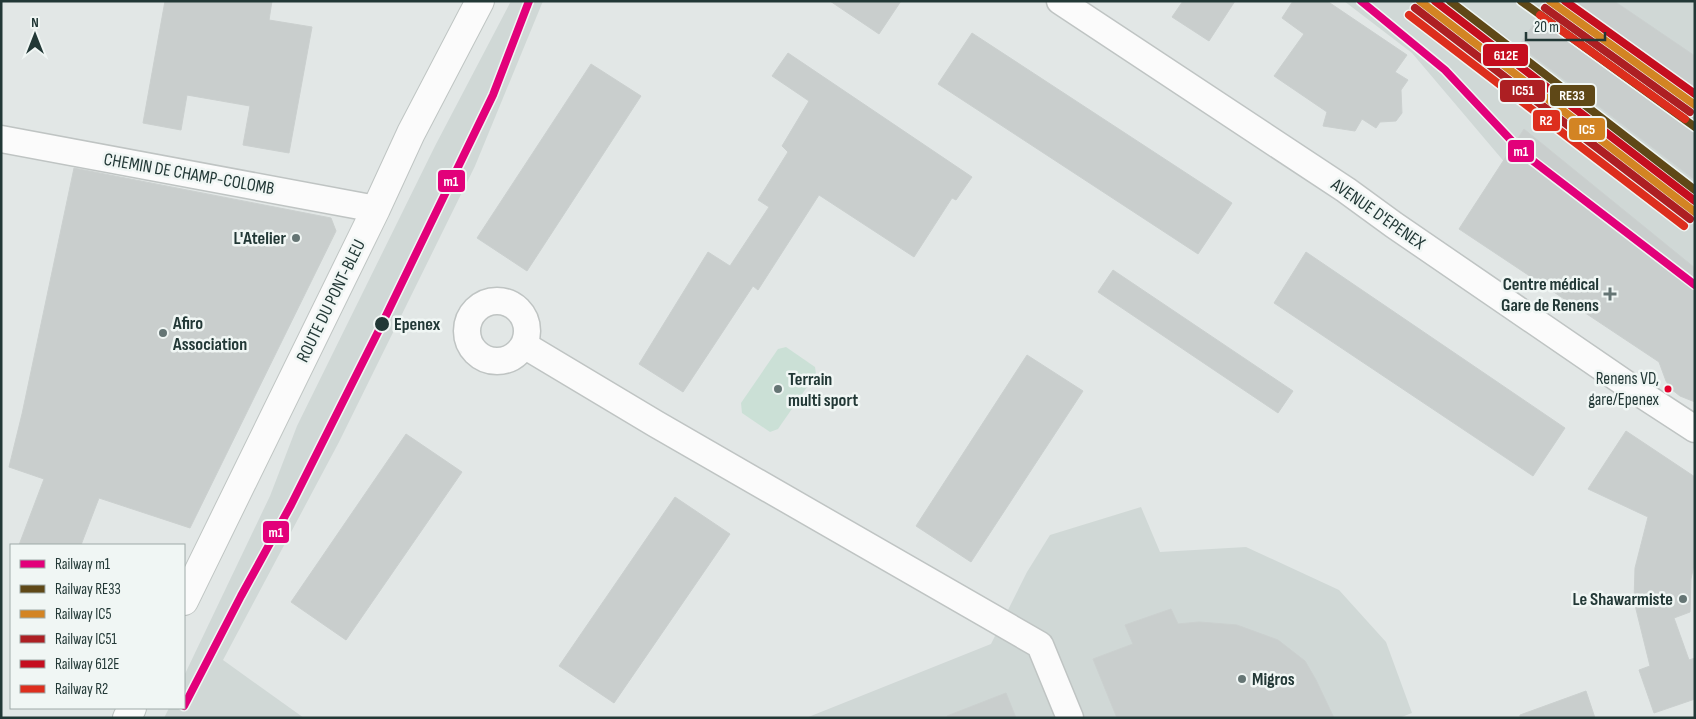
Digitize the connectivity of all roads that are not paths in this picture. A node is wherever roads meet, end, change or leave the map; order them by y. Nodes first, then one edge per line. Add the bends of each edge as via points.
1 (480, 1) edge
2 (1060, 1) edge
3 (1, 139) edge
4 (376, 209) junction
5 (524, 345) dead end
6 (1695, 428) edge
7 (193, 561) edge
8 (185, 597) edge
9 (1070, 718) edge

1 - 4 main road, ROUTE DU PONT-BLEU via 411,133
2 - 6 street, AVENUE D'EPENEX via 1346,190
3 - 4 street, CHEMIN DE CHAMP-COLOMB
4 - 7 main road, ROUTE DU PONT-BLEU
5 - 9 street via 1040,645
7 - 8 main road, ROUTE DU PONT-BLEU

